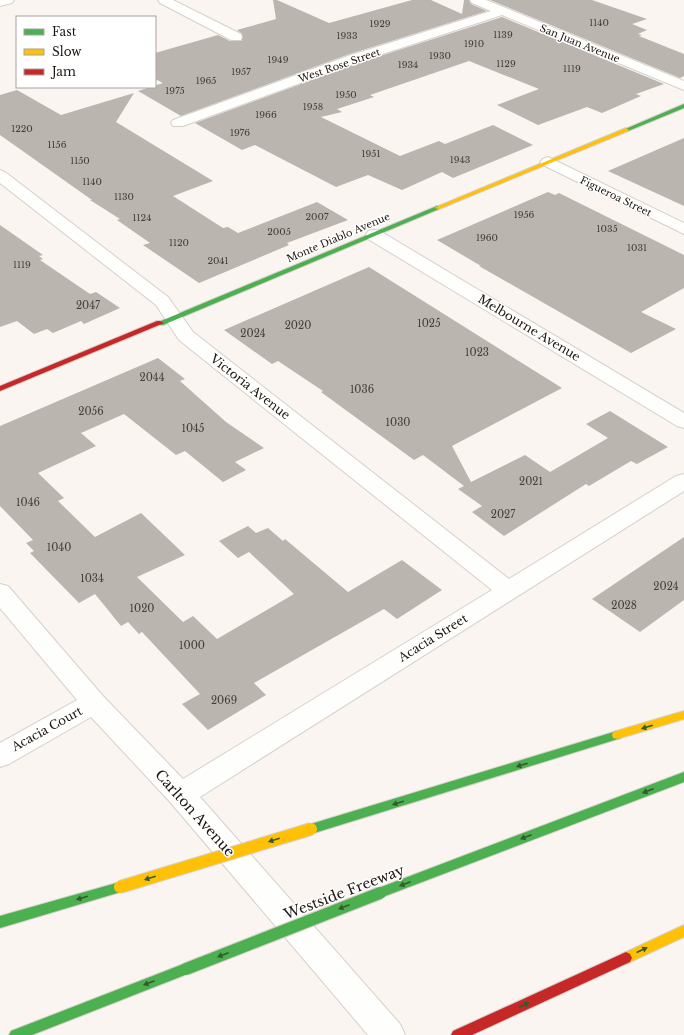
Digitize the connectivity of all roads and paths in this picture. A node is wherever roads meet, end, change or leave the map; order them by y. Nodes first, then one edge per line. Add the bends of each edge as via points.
1 (8, 0) edge
2 (164, 0) edge
3 (476, 0) edge
4 (0, 2) edge
5 (502, 11) junction
6 (236, 37) dead end
7 (684, 86) edge
8 (684, 106) edge
9 (178, 123) dead end
10 (548, 162) junction
11 (0, 175) edge
12 (684, 229) edge
13 (374, 234) junction
14 (173, 318) junction
15 (0, 389) edge
16 (684, 422) edge
17 (684, 481) edge
18 (509, 591) junction
19 (0, 592) edge
20 (94, 703) junction
21 (684, 715) edge
22 (0, 756) edge
23 (684, 777) edge
24 (181, 796) junction
25 (0, 922) edge
26 (684, 931) edge
27 (16, 1035) edge
28 (388, 1035) edge
29 (458, 1035) edge

1 - 4 street
2 - 6 street
3 - 5 street, San Juan Avenue
5 - 7 street, San Juan Avenue
5 - 9 street, West Rose Street via 353,59
8 - 10 main road, Monte Diablo Avenue
10 - 12 street, Figueroa Street
10 - 13 main road, Monte Diablo Avenue
11 - 14 street, Victoria Avenue via 162,301
13 - 14 main road, Monte Diablo Avenue
13 - 16 street, Melbourne Avenue
14 - 15 main road, Monte Diablo Avenue
14 - 18 street, Victoria Avenue via 186,336
17 - 18 street, Acacia Street
18 - 24 street, Acacia Street
19 - 20 street, Carlton Avenue
20 - 22 street, Acacia Court
20 - 24 street, Carlton Avenue
21 -> 25 main road, bridge
23 -> 27 main road, Westside Freeway, bridge
24 - 28 street, Carlton Avenue
29 -> 26 main road

